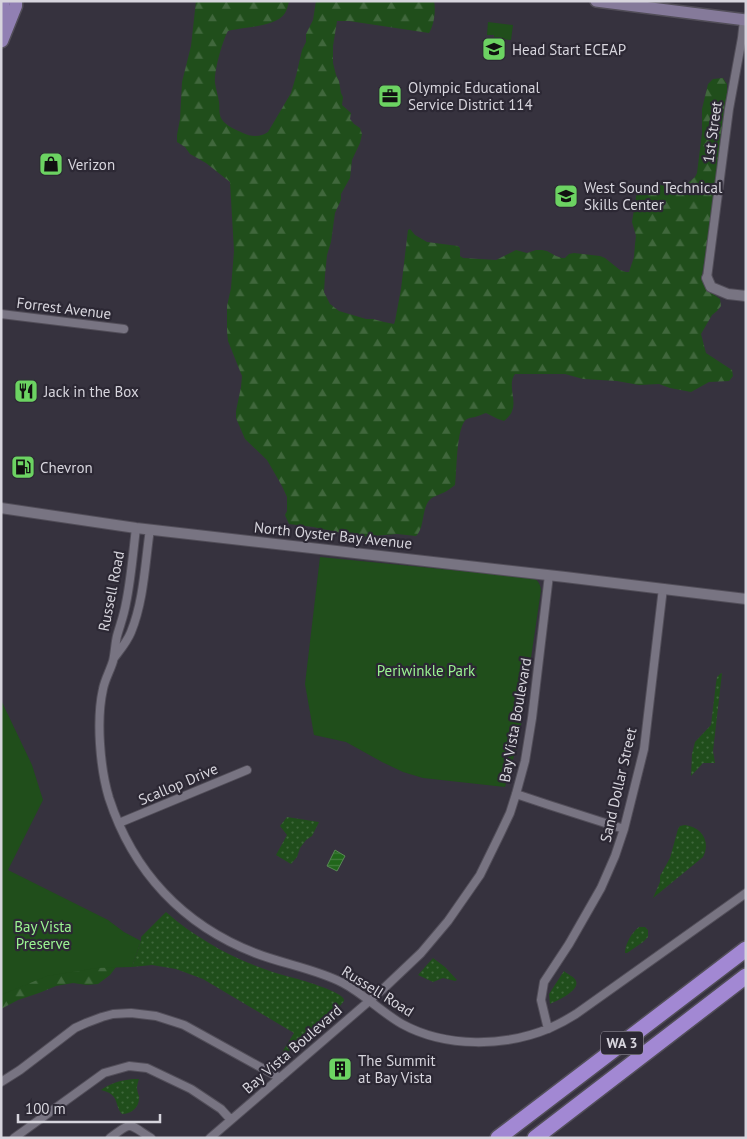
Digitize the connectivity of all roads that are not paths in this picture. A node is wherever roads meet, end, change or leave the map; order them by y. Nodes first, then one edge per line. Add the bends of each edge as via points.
1 (4, 1) edge
2 (16, 1) edge
3 (596, 1) edge
4 (745, 20) edge
5 (1, 42) edge
6 (706, 278) joint
7 (746, 296) edge
8 (1, 314) edge
9 (124, 329) dead end
10 (1, 508) edge
11 (136, 528) junction
12 (150, 529) junction
13 (550, 575) junction
14 (663, 588) junction
15 (746, 598) edge
16 (113, 660) junction
17 (247, 770) dead end
18 (516, 794) junction
19 (119, 823) junction
20 (624, 829) junction
21 (746, 893) edge
22 (746, 949) edge
23 (746, 976) edge
24 (369, 1000) junction
25 (548, 1029) junction
26 (280, 1078) junction
27 (1, 1082) edge
28 (231, 1120) junction
29 (14, 1138) edge
30 (110, 1138) edge
31 (151, 1138) edge
32 (210, 1138) edge
33 (498, 1138) edge
34 (535, 1138) edge

1 - 5 main road
2 - 5 main road
3 - 4 main road
4 - 6 street, 1st Street via 729,109
6 - 7 street via 711,287 728,294
8 - 9 street, Forrest Avenue
10 - 11 street, North Oyster Bay Avenue
11 - 12 street, North Oyster Bay Avenue
11 - 16 street, Russell Road via 126,604
12 - 13 street, North Oyster Bay Avenue
12 - 16 street, Russell Road via 142,591 134,622 125,644
13 - 14 street, North Oyster Bay Avenue
13 - 18 street, Bay Vista Boulevard via 529,736
14 - 15 street, North Oyster Bay Avenue
14 - 20 street, Sand Dollar Street via 644,749
16 - 19 street, Russell Road via 103,689 99,727 106,787
17 - 19 street, Scallop Drive
18 - 20 street
18 - 24 street, Bay Vista Boulevard via 502,832 465,898 421,953
19 - 24 street, Russell Road via 148,875 174,904 202,925 256,954 343,983
20 - 25 street, Sand Dollar Street via 601,888 544,982 540,1000
21 - 25 street, Russell Road via 576,1014
22 - 33 highway, WA 3
23 - 34 highway, WA 3
24 - 25 street, Russell Road via 408,1027 460,1042 492,1042
24 - 26 street, Bay Vista Boulevard
26 - 27 street via 184,1025 156,1016 131,1013 113,1014 75,1028
26 - 28 street, Bay Vista Boulevard
28 - 29 street via 221,1109 191,1089 147,1068 129,1066 104,1074
28 - 32 street, Bay Vista Boulevard
30 - 31 street via 131,1125

